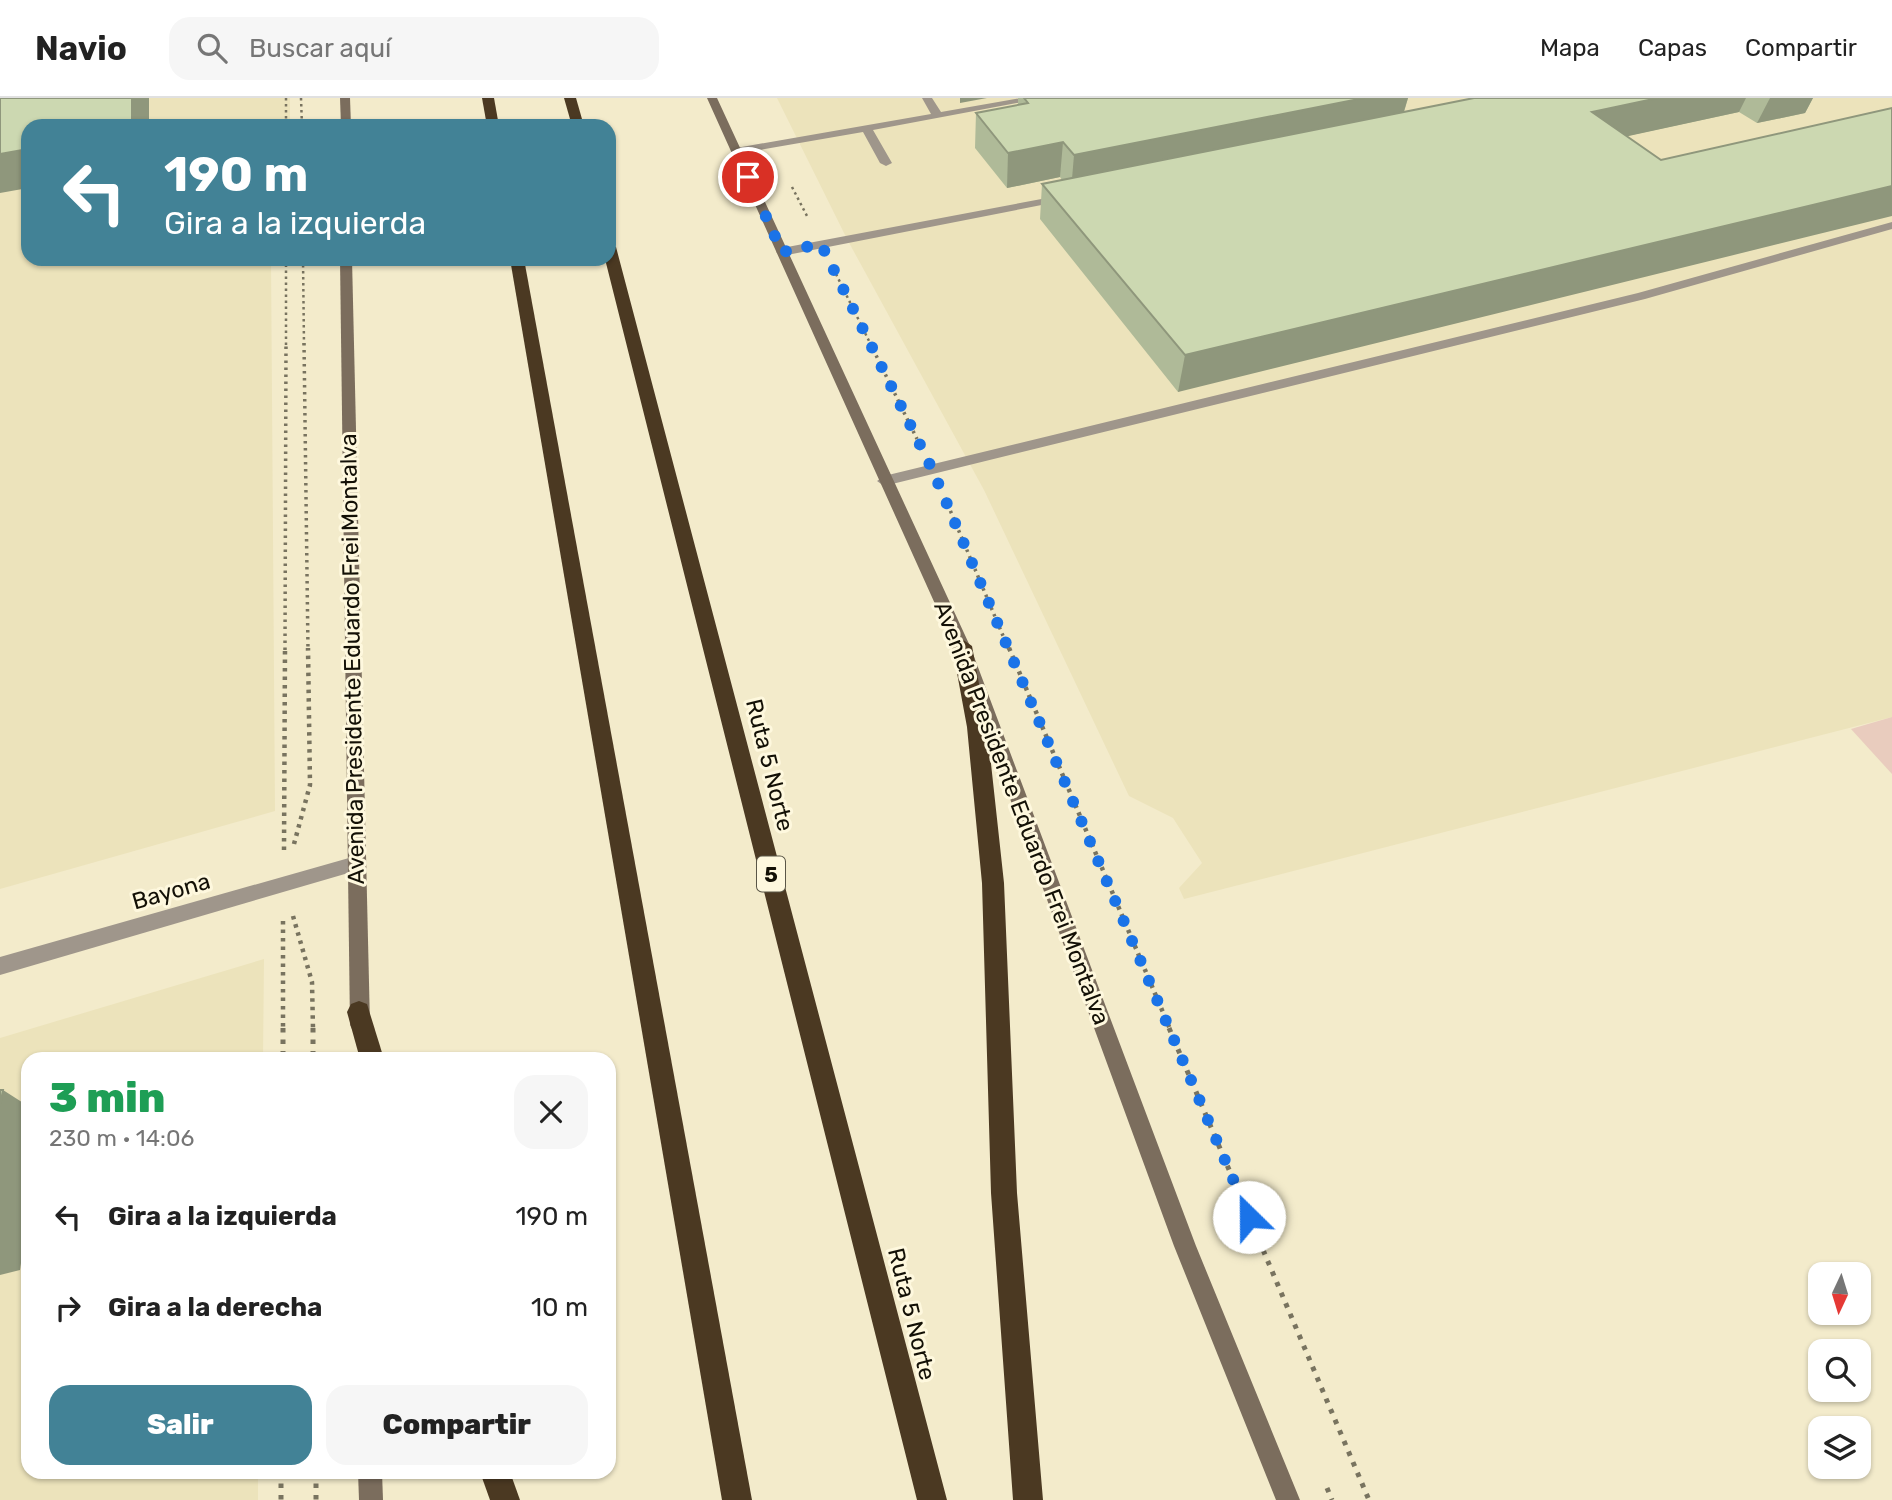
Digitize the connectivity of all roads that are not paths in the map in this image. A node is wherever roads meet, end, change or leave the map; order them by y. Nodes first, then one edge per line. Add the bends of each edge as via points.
1 (345, 98) edge
2 (488, 98) edge
3 (570, 98) edge
4 (712, 98) edge
5 (926, 98) edge
6 (1039, 98) edge
7 (938, 116) junction
8 (346, 119) edge
9 (492, 119) edge
10 (576, 119) edge
11 (866, 128) junction
12 (736, 151) junction
13 (886, 163) dead end
14 (1081, 195) edge
15 (1892, 225) edge
16 (782, 252) junction
17 (346, 266) edge
18 (518, 266) edge
19 (614, 266) edge
20 (884, 481) junction
21 (962, 646) junction
22 (356, 864) junction
23 (0, 967) edge
24 (359, 1012) junction
25 (360, 1052) edge
26 (370, 1052) edge
27 (370, 1479) edge
28 (498, 1479) edge
29 (371, 1500) edge
30 (506, 1500) edge
31 (737, 1500) edge
32 (932, 1500) edge
33 (1028, 1500) edge
34 (1287, 1500) edge

1 - 8 main road
2 - 9 highway
3 - 10 highway
4 - 12 main road, Avenida Presidente Eduardo Frei Montalva
5 - 7 street
6 - 7 street
7 - 11 street
11 - 12 street
11 - 13 street
12 - 16 main road, Avenida Presidente Eduardo Frei Montalva
14 - 16 street
15 - 20 street via 1733,272
16 - 20 main road, Avenida Presidente Eduardo Frei Montalva
17 - 22 main road, Avenida Presidente Eduardo Frei Montalva
18 - 31 highway
19 - 32 highway, Ruta 5 Norte / 5
20 - 21 main road, Avenida Presidente Eduardo Frei Montalva
21 - 33 highway via 989,830 1004,1193
21 - 34 main road, Avenida Presidente Eduardo Frei Montalva via 1185,1246
22 - 23 street, Bayona
22 - 24 main road, Avenida Presidente Eduardo Frei Montalva
24 - 25 main road, Avenida Presidente Eduardo Frei Montalva
24 - 26 highway
27 - 29 main road
28 - 30 highway

